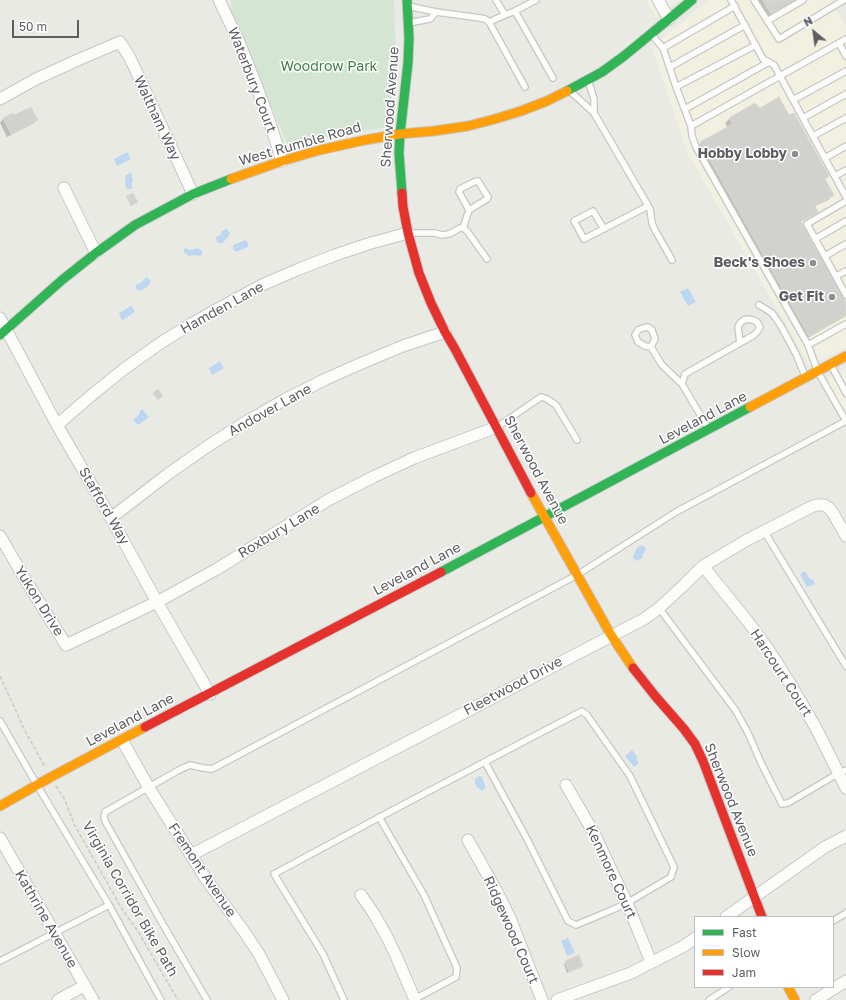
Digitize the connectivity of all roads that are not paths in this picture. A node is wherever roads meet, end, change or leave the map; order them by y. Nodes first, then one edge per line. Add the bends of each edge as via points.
1 (219, 0) edge
2 (496, 0) edge
3 (536, 0) edge
4 (658, 0) edge
5 (692, 0) edge
6 (731, 0) edge
7 (754, 0) edge
8 (803, 0) edge
9 (844, 0) edge
10 (407, 3) edge
11 (734, 6) junction
12 (515, 11) junction
13 (436, 12) junction
14 (505, 15) junction
15 (669, 19) junction
16 (767, 21) junction
17 (489, 22) junction
18 (408, 23) junction
19 (745, 25) junction
20 (651, 34) junction
21 (846, 38) edge
22 (839, 42) junction
23 (756, 45) junction
24 (663, 48) junction
25 (846, 56) edge
26 (769, 62) junction
27 (670, 67) junction
28 (846, 71) edge
29 (780, 76) junction
30 (553, 78) dead end
31 (588, 80) junction
32 (525, 87) dead end
33 (676, 87) junction
34 (569, 90) junction
35 (846, 94) edge
36 (0, 99) edge
37 (793, 100) junction
38 (685, 109) junction
39 (594, 112) junction
40 (803, 118) junction
41 (846, 118) edge
42 (691, 126) junction
43 (400, 134) junction
44 (813, 136) junction
45 (846, 146) edge
46 (825, 158) junction
47 (282, 161) junction
48 (846, 170) edge
49 (835, 176) junction
50 (64, 188) dead end
51 (193, 194) junction
52 (846, 197) edge
53 (648, 206) junction
54 (469, 210) junction
55 (846, 221) edge
56 (464, 228) junction
57 (604, 229) junction
58 (408, 233) junction
59 (815, 239) junction
60 (846, 244) edge
61 (96, 252) junction
62 (825, 256) junction
63 (487, 259) dead end
64 (672, 260) dead end
65 (846, 271) edge
66 (836, 276) junction
67 (846, 295) edge
68 (759, 305) dead end
69 (0, 318) edge
70 (846, 324) edge
71 (3, 332) edge
72 (445, 332) junction
73 (740, 343) junction
74 (808, 344) junction
75 (652, 347) dead end
76 (846, 356) edge
77 (831, 364) junction
78 (818, 372) junction
79 (805, 379) junction
80 (682, 384) junction
81 (846, 391) edge
82 (846, 421) edge
83 (57, 425) junction
84 (497, 427) junction
85 (709, 430) junction
86 (577, 440) dead end
87 (111, 518) junction
88 (544, 518) junction
89 (764, 532) junction
90 (0, 536) edge
91 (846, 536) edge
92 (704, 566) junction
93 (577, 575) junction
94 (157, 602) junction
95 (659, 608) junction
96 (611, 635) junction
97 (66, 645) joint
98 (846, 666) edge
99 (210, 694) junction
100 (0, 721) edge
101 (122, 740) junction
102 (485, 762) junction
103 (842, 772) edge
104 (37, 785) junction
105 (566, 785) dead end
106 (149, 788) junction
107 (846, 788) edge
108 (0, 806) edge
109 (379, 817) junction
110 (846, 836) edge
111 (0, 838) edge
112 (468, 840) dead end
113 (191, 855) junction
114 (361, 895) dead end
115 (754, 898) junction
116 (627, 903) junction
117 (109, 905) junction
118 (846, 913) edge
119 (727, 916) edge
120 (762, 916) edge
121 (834, 920) edge
122 (54, 933) junction
123 (694, 939) edge
124 (0, 961) edge
125 (651, 962) junction
126 (846, 980) edge
127 (84, 986) junction
128 (727, 988) edge
129 (789, 988) edge
130 (58, 1000) edge
131 (93, 1000) edge
132 (161, 1000) edge
133 (207, 1000) edge
134 (283, 1000) edge
135 (344, 1000) edge
136 (414, 1000) edge
137 (542, 1000) edge
138 (557, 1000) edge
139 (709, 1000) edge
140 (795, 1000) edge
141 (816, 1000) edge

1 - 47 street, Waterbury Court via 255,82
2 - 14 lane
3 - 12 lane
4 - 15 street
5 - 15 street, West Rumble Road
6 - 11 lane
7 - 16 lane
8 - 16 lane
9 - 16 lane via 779,39
10 - 13 lane
10 - 18 street, Sherwood Avenue
11 - 19 lane
11 - 24 lane
12 - 14 lane
12 - 30 lane
13 - 17 lane via 480,18
13 - 18 lane via 430,19
14 - 17 lane
15 - 20 street, West Rumble Road
17 - 32 lane
18 - 43 street, Sherwood Avenue via 408,62
19 - 23 lane
19 - 27 lane
20 - 24 lane
20 - 31 street, West Rumble Road
21 - 22 lane
22 - 25 lane
22 - 29 lane
23 - 26 lane via 763,59
23 - 33 lane
24 - 27 lane
26 - 29 lane via 774,65
26 - 38 lane
27 - 33 lane
28 - 37 lane
29 - 37 lane
29 - 42 lane
31 - 34 street, West Rumble Road
31 - 39 lane via 594,99
33 - 38 lane
34 - 39 lane
34 - 43 street, West Rumble Road via 540,104 495,119 468,126
35 - 40 lane
36 - 51 street, Waltham Way via 36,79 120,42 130,58
37 - 40 lane
38 - 42 lane
39 - 53 lane
40 - 44 lane
41 - 44 lane
42 - 74 lane via 696,147
43 - 47 street, West Rumble Road via 320,150
43 - 58 street, Sherwood Avenue via 400,179
44 - 46 lane
45 - 46 lane
46 - 49 lane
47 - 51 street, West Rumble Road
48 - 49 lane
49 - 52 lane
50 - 61 street
51 - 61 street, West Rumble Road via 135,225
52 - 59 lane via 807,224
53 - 57 lane
53 - 64 lane via 655,230
54 - 54 lane via 459,192 460,189 478,181 488,197
54 - 56 lane
55 - 59 lane
56 - 58 lane via 442,235
56 - 63 lane
57 - 57 lane via 584,239 574,221 593,211
58 - 72 street, Sherwood Avenue via 419,273
58 - 83 street, Hamden Lane via 371,243 299,269 224,305 136,360
59 - 62 lane
60 - 62 lane
61 - 71 street, West Rumble Road
62 - 66 lane
65 - 66 lane
66 - 67 lane
68 - 79 lane via 772,312 781,326 796,354
69 - 71 street, Stafford Way
70 - 74 lane
71 - 83 street, Stafford Way
72 - 84 street, Sherwood Avenue
72 - 87 street, Andover Lane via 362,363 286,399 208,446
73 - 73 lane via 740,323 748,319 757,322 760,326 758,332
73 - 80 lane via 685,374
74 - 78 lane
75 - 80 lane via 662,365
76 - 77 street, Leveland Lane
77 - 78 street, Leveland Lane
77 - 81 lane
78 - 79 street, Leveland Lane
78 - 82 lane
79 - 85 street, Leveland Lane
80 - 85 lane
82 - 93 lane via 676,512
83 - 87 street, Stafford Way
84 - 86 lane via 541,397 556,405
84 - 88 street, Sherwood Avenue
84 - 94 street, Roxbury Lane via 414,458 330,499 217,569
85 - 88 street, Leveland Lane
87 - 94 street, Stafford Way
88 - 93 street, Sherwood Avenue
88 - 99 street, Leveland Lane
89 - 91 street, Fleetwood Drive via 812,506 824,505 833,513
89 - 92 street, Fleetwood Drive
89 - 98 lane
90 - 97 street, Yukon Drive
92 - 95 street, Fleetwood Drive
92 - 103 street, Harcourt Court via 768,649
93 - 96 street, Sherwood Avenue
93 - 106 lane via 212,769 190,765
94 - 97 street, Roxbury Lane
94 - 99 street, Stafford Way
95 - 96 street, Fleetwood Drive
95 - 103 lane via 736,711 782,804
96 - 113 street, Fleetwood Drive
96 - 115 street, Sherwood Avenue via 636,672 684,729 700,755
99 - 101 street, Leveland Lane
100 - 104 lane
101 - 104 street, Leveland Lane
101 - 106 street, Fremont Avenue
102 - 109 lane
102 - 116 lane via 568,921 576,925
102 - 116 lane via 582,711 630,776 674,868 671,877
103 - 107 street, Harcourt Court
104 - 108 street, Leveland Lane
104 - 117 lane
105 - 116 street, Kenmore Court via 595,835
106 - 113 street, Fremont Avenue
106 - 133 lane via 105,812 105,821
109 - 135 lane via 274,874 323,954
109 - 136 lane via 424,895 457,968 456,977
110 - 115 street via 825,847
111 - 122 street, Kathrine Avenue
112 - 137 street, Ridgewood Court via 510,918
113 - 134 street, Fremont Avenue via 259,954
114 - 136 street via 386,936
115 - 119 street
115 - 120 street, Sherwood Avenue
116 - 125 street, Kenmore Court
117 - 122 lane
117 - 132 lane
118 - 121 lane
122 - 124 lane
122 - 127 street, Kathrine Avenue
123 - 125 street
125 - 138 street via 631,973
126 - 141 street
127 - 130 street
127 - 131 street, Kathrine Avenue
128 - 139 lane
129 - 140 street

